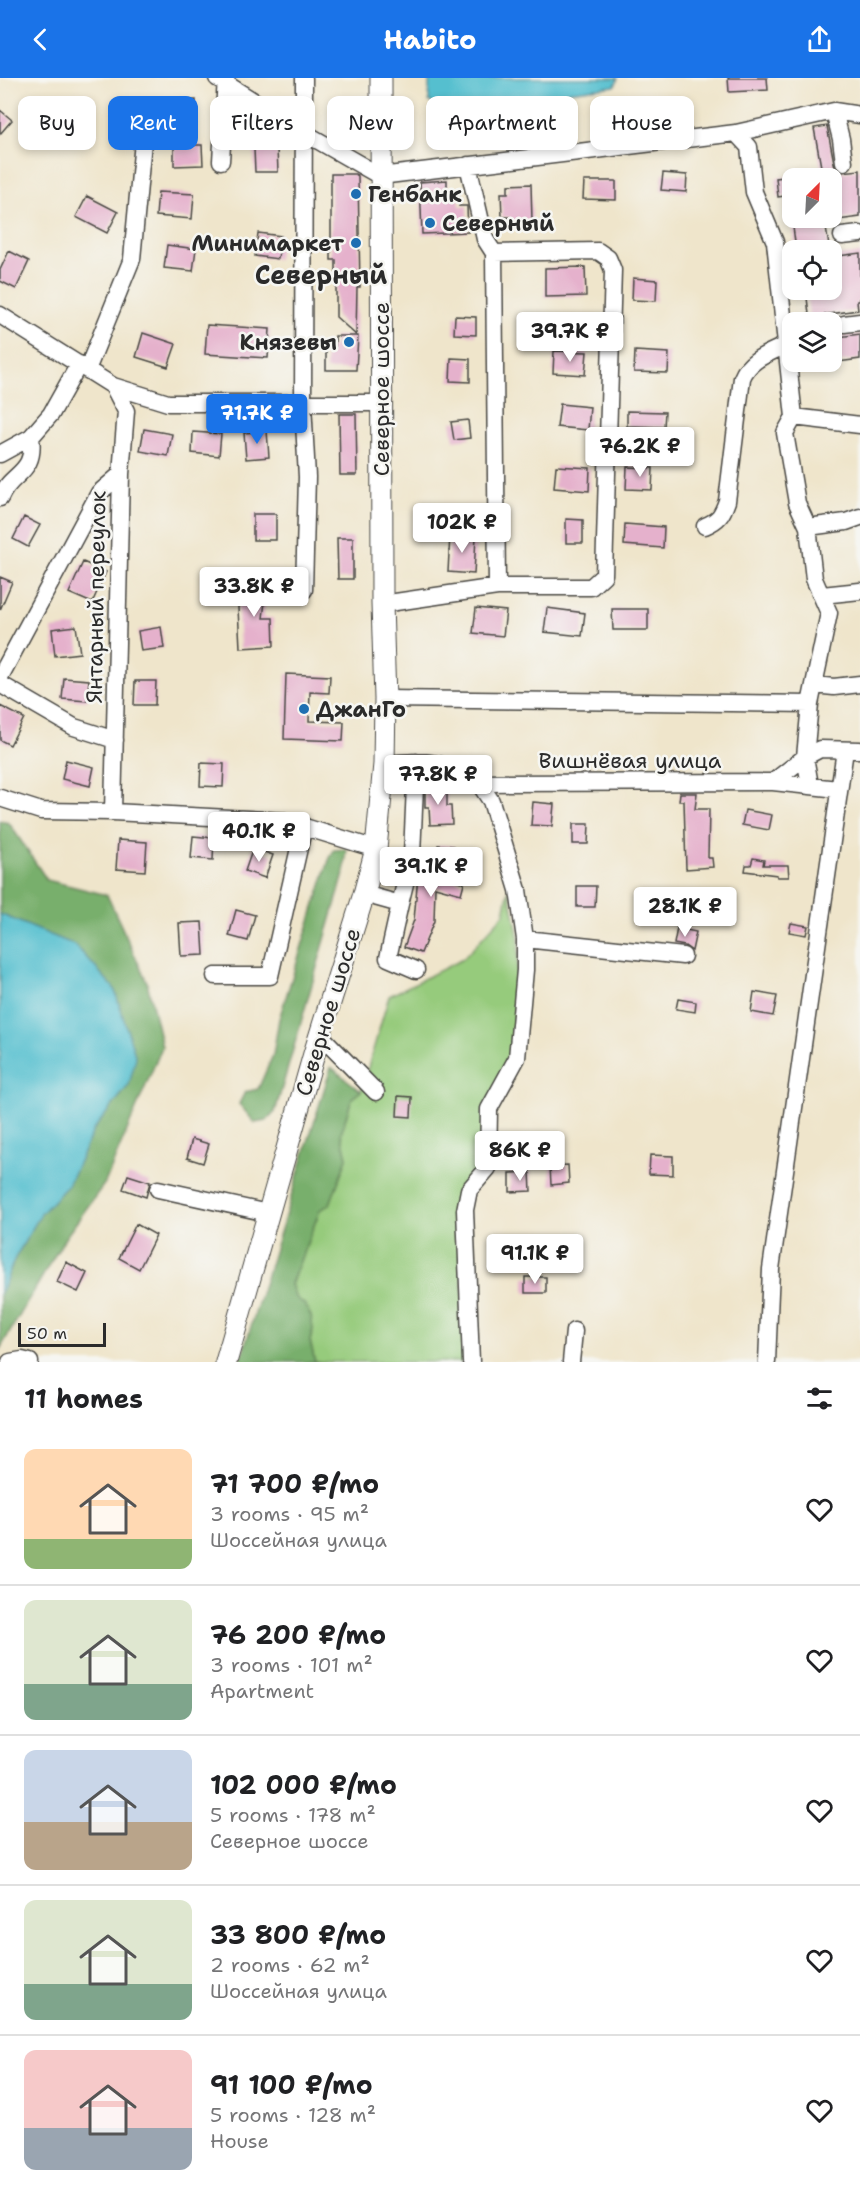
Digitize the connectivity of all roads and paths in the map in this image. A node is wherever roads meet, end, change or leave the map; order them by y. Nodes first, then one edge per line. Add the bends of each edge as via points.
1 (304, 78) edge
2 (381, 78) edge
3 (223, 80) edge
4 (248, 96) edge
5 (304, 96) edge
6 (834, 111) junction
7 (860, 115) edge
8 (736, 133) junction
9 (315, 139) edge
10 (142, 150) edge
11 (303, 150) edge
12 (221, 161) dead end
13 (844, 162) dead end
14 (468, 165) junction
15 (380, 176) junction
16 (860, 234) edge
17 (842, 236) dead end
18 (494, 253) junction
19 (782, 312) edge
20 (0, 315) edge
21 (782, 347) edge
22 (83, 367) junction
23 (789, 372) edge
24 (113, 386) junction
25 (382, 402) junction
26 (303, 404) junction
27 (794, 417) junction
28 (860, 426) edge
29 (31, 437) junction
30 (0, 454) edge
31 (121, 474) junction
32 (0, 498) edge
33 (860, 517) edge
34 (705, 525) dead end
35 (808, 526) junction
36 (497, 587) junction
37 (304, 590) dead end
38 (860, 591) edge
39 (822, 595) junction
40 (382, 604) junction
41 (0, 677) edge
42 (0, 684) edge
43 (860, 684) edge
44 (814, 685) junction
45 (385, 699) junction
46 (810, 704) junction
47 (115, 740) junction
48 (852, 750) edge
49 (805, 757) junction
50 (416, 762) junction
51 (384, 764) junction
52 (479, 783) junction
53 (773, 783) junction
54 (810, 785) junction
55 (838, 789) junction
56 (0, 798) edge
57 (113, 812) junction
58 (304, 826) junction
59 (376, 849) junction
60 (364, 894) junction
61 (400, 904) junction
62 (525, 939) junction
63 (683, 956) dead end
64 (416, 970) dead end
65 (215, 976) dead end
66 (320, 1035) junction
67 (376, 1092) dead end
68 (159, 1189) dead end
69 (268, 1213) junction
70 (574, 1331) dead end
71 (10, 1362) edge
72 (30, 1362) edge
73 (226, 1362) edge
74 (471, 1362) edge
75 (571, 1362) edge
76 (767, 1362) edge

1 - 5 street
2 - 15 main road, Северное шоссе
3 - 4 street
3 - 12 street
6 - 7 street
6 - 8 street
6 - 13 street
8 - 14 street
8 - 19 street via 749,147 754,192 775,242
9 - 15 street
10 - 22 street via 132,259
11 - 26 street
14 - 15 street
14 - 18 street via 485,239
15 - 25 main road, Северное шоссе
16 - 17 street
18 - 36 street
18 - 36 street via 598,251 608,258 614,270 604,575 591,587
20 - 22 street
21 - 34 street via 745,370 727,501 722,516
22 - 24 street
22 - 29 street
23 - 27 street
24 - 26 street via 168,403
24 - 31 street, Янтарный переулок via 126,411
25 - 26 street
25 - 40 main road, Северное шоссе
26 - 37 street via 307,477
27 - 28 street
27 - 35 street via 784,433 797,503
29 - 30 street
29 - 32 street via 33,451 27,465
31 - 41 street via 99,493
31 - 47 street, Янтарный переулок
33 - 35 street
35 - 39 street via 814,579
36 - 40 street
38 - 39 street
39 - 44 street via 829,613
40 - 45 main road, Северное шоссе
42 - 47 street via 74,727
43 - 44 street
44 - 46 street
45 - 46 street
45 - 51 main road, Северное шоссе
46 - 49 street
47 - 57 street, Янтарный переулок
48 - 49 street via 819,749
48 - 55 street
49 - 53 street
49 - 54 street
50 - 51 street
50 - 52 street via 439,763 460,770
50 - 61 street via 412,855
51 - 59 main road, Северное шоссе
52 - 53 street, Вишнёвая улица
52 - 62 street via 490,801 518,890
53 - 54 street, Вишнёвая улица
54 - 55 street, Вишнёвая улица
55 - 76 street via 771,1269
56 - 57 street via 41,811
57 - 58 street via 285,821
58 - 59 street
58 - 65 street via 270,976
59 - 60 main road, Северное шоссе
60 - 61 street
60 - 66 main road, Северное шоссе
61 - 64 street via 388,958
62 - 63 street
62 - 74 street via 517,1058 489,1109 488,1168 469,1190 465,1210
66 - 67 street
66 - 69 main road, Северное шоссе
68 - 69 street
69 - 73 main road, Северное шоссе
70 - 75 street
71 - 72 street

